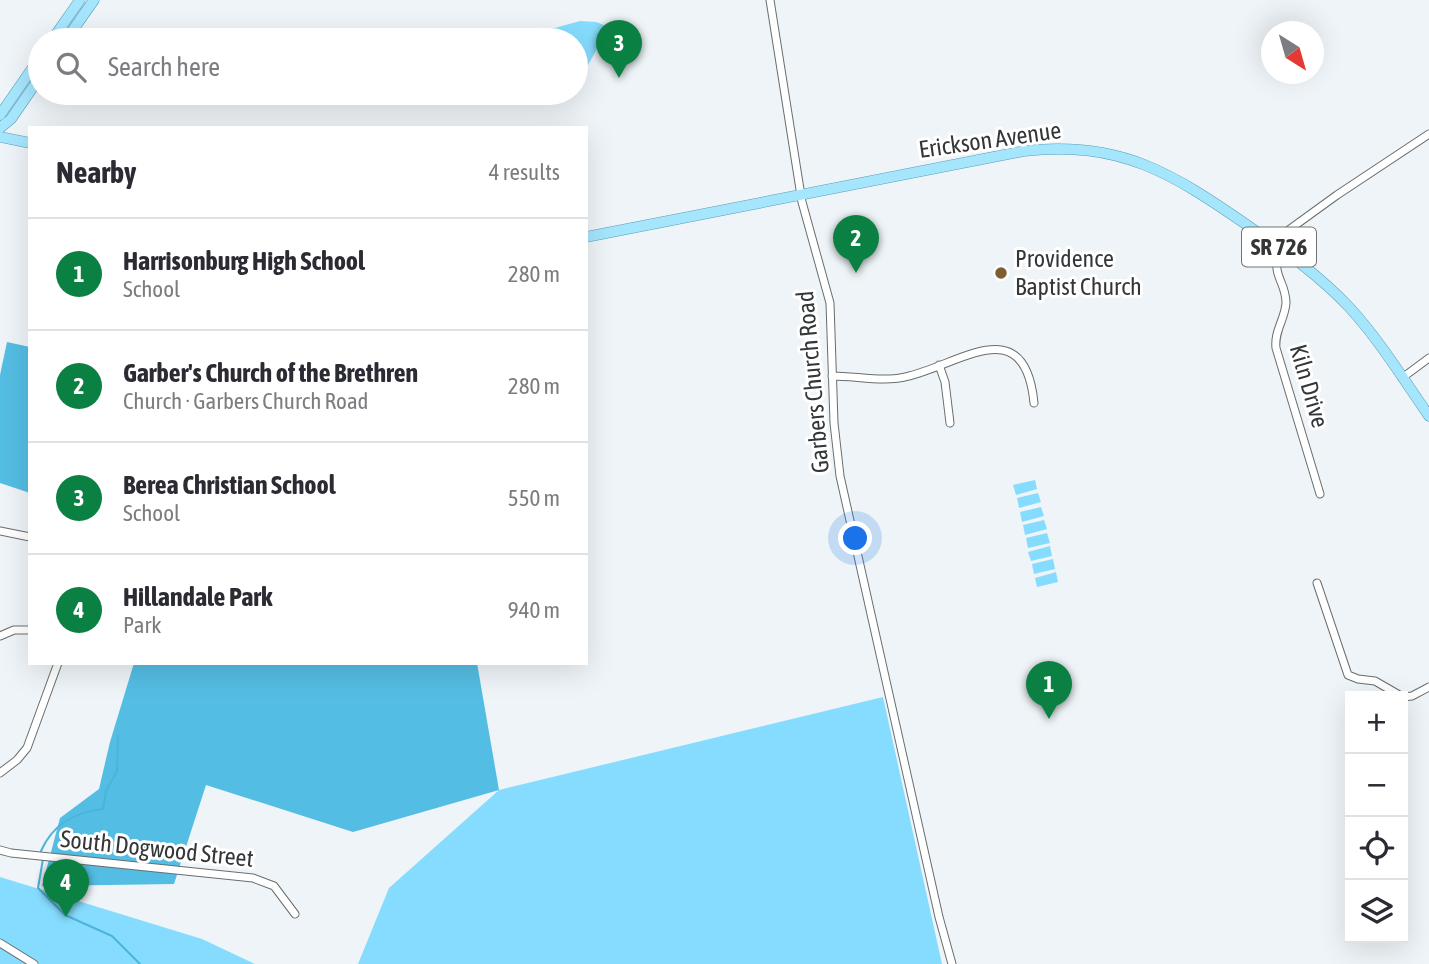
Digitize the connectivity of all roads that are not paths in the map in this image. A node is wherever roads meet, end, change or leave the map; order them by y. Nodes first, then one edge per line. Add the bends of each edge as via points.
1 (80, 0) edge
2 (94, 0) edge
3 (770, 0) edge
4 (60, 28) edge
5 (74, 28) edge
6 (28, 75) edge
7 (28, 94) edge
8 (0, 115) edge
9 (0, 128) edge
10 (1429, 134) edge
11 (0, 137) edge
12 (28, 143) edge
13 (801, 194) junction
14 (588, 237) edge
15 (1276, 245) junction
16 (1429, 358) edge
17 (939, 365) junction
18 (832, 376) junction
19 (1402, 377) junction
20 (1034, 403) dead end
21 (1429, 416) edge
22 (950, 423) dead end
23 (1320, 494) dead end
24 (0, 531) edge
25 (28, 537) edge
26 (1317, 583) dead end
27 (28, 629) edge
28 (0, 636) edge
29 (57, 665) edge
30 (1429, 687) edge
31 (1393, 691) edge
32 (1408, 696) edge
33 (2, 768) edge
34 (0, 850) edge
35 (295, 914) dead end
36 (0, 943) edge
37 (34, 964) edge
38 (951, 964) edge

1 - 4 main road
2 - 5 main road
3 - 13 street, Garbers Church Road
6 - 8 main road
7 - 9 main road
10 - 15 street via 1336,195
11 - 12 main road
13 - 14 main road, Erickson Avenue
13 - 15 main road, Erickson Avenue / SR 726 via 1024,151 1078,148 1126,157 1169,174
13 - 18 street, Garbers Church Road via 829,297
15 - 19 main road, Erickson Avenue / SR 726 via 1351,309
15 - 23 street, Kiln Drive via 1276,271 1286,304 1276,348
16 - 19 street
17 - 18 street via 894,379
17 - 20 street via 978,350 1007,353 1027,370
17 - 22 street
18 - 38 street, Garbers Church Road via 844,494
19 - 21 main road, Erickson Avenue / SR 726
24 - 25 street
26 - 31 street via 1348,675
27 - 28 street
29 - 33 street via 27,748
30 - 32 street
34 - 35 street, South Dogwood Street via 267,881
36 - 37 street

